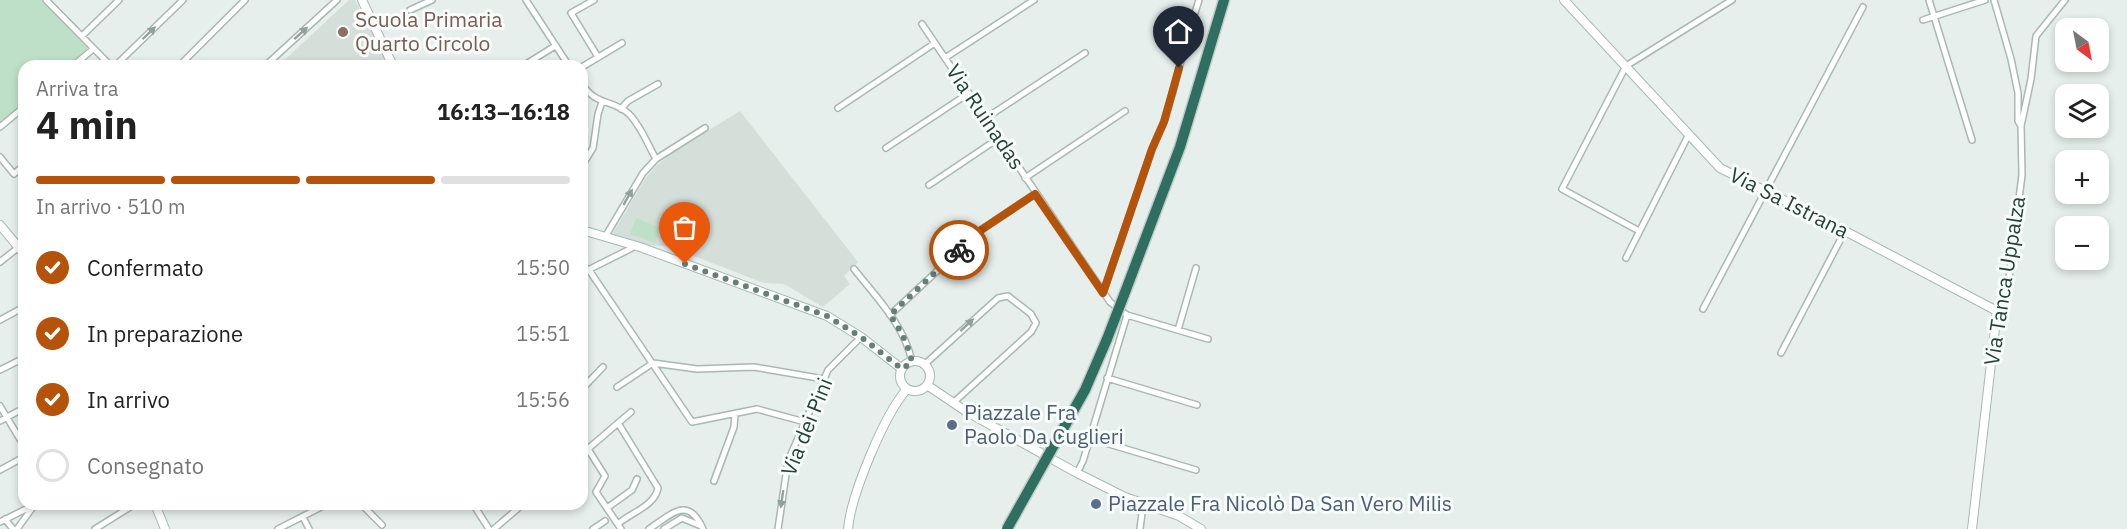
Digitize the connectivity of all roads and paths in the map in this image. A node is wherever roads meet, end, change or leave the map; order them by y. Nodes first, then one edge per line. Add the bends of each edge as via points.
1 (46, 0) edge
2 (57, 0) edge
3 (118, 0) edge
4 (183, 0) edge
5 (245, 0) edge
6 (337, 0) edge
7 (362, 0) edge
8 (432, 0) edge
9 (526, 0) edge
10 (594, 0) edge
11 (1034, 0) edge
12 (1199, 0) edge
13 (1224, 0) edge
14 (1564, 0) edge
15 (1732, 0) edge
16 (1929, 0) edge
17 (1985, 0) edge
18 (1994, 0) edge
19 (2065, 0) edge
20 (51, 5) junction
21 (1863, 7) dead end
22 (410, 10) dead end
23 (1934, 16) junction
24 (1923, 20) dead end
25 (922, 24) dead end
26 (82, 36) junction
27 (622, 43) dead end
28 (935, 43) junction
29 (555, 46) junction
30 (93, 49) junction
31 (1085, 53) dead end
32 (598, 57) junction
33 (945, 58) junction
34 (80, 60) edge
35 (105, 60) edge
36 (122, 60) edge
37 (185, 60) edge
38 (272, 60) edge
39 (390, 60) edge
40 (533, 60) edge
41 (565, 60) edge
42 (588, 63) edge
43 (1626, 66) junction
44 (658, 84) dead end
45 (588, 92) edge
46 (969, 93) junction
47 (602, 102) junction
48 (838, 108) dead end
49 (621, 109) junction
50 (1125, 111) dead end
51 (18, 112) edge
52 (986, 118) junction
53 (2021, 126) junction
54 (0, 127) edge
55 (705, 128) dead end
56 (1689, 134) junction
57 (999, 138) junction
58 (1972, 140) dead end
59 (886, 148) dead end
60 (588, 156) edge
61 (0, 157) edge
62 (656, 159) junction
63 (18, 170) edge
64 (1025, 178) junction
65 (929, 185) dead end
66 (1766, 190) junction
67 (1035, 194) junction
68 (0, 225) edge
69 (1639, 231) junction
70 (1845, 231) junction
71 (588, 232) edge
72 (605, 238) junction
73 (18, 244) edge
74 (633, 246) junction
75 (18, 251) edge
76 (1626, 258) dead end
77 (0, 262) edge
78 (1196, 268) dead end
79 (854, 269) dead end
80 (589, 270) joint
81 (1103, 293) junction
82 (1703, 309) dead end
83 (18, 310) edge
84 (1997, 311) junction
85 (890, 315) junction
86 (1127, 315) junction
87 (0, 320) edge
88 (1178, 330) junction
89 (861, 337) junction
90 (1208, 339) dead end
91 (1781, 353) dead end
92 (18, 361) edge
93 (912, 362) junction
94 (654, 363) junction
95 (924, 365) junction
96 (603, 367) dead end
97 (902, 369) junction
98 (0, 370) edge
99 (1107, 378) junction
100 (824, 379) junction
101 (588, 383) edge
102 (927, 385) junction
103 (617, 387) dead end
104 (907, 389) junction
105 (952, 403) junction
106 (1197, 405) dead end
107 (0, 406) edge
108 (18, 411) edge
109 (631, 412) dead end
110 (735, 414) junction
111 (7, 417) junction
112 (0, 421) edge
113 (805, 422) junction
114 (618, 423) junction
115 (18, 436) edge
116 (1089, 438) junction
117 (588, 449) joint
118 (18, 460) edge
119 (1083, 461) junction
120 (1068, 468) junction
121 (0, 470) edge
122 (1197, 470) dead end
123 (1077, 472) junction
124 (1087, 478) junction
125 (638, 479) dead end
126 (714, 480) dead end
127 (1143, 505) junction
128 (607, 508) junction
129 (24, 510) edge
130 (31, 510) edge
131 (125, 510) edge
132 (157, 510) edge
133 (316, 510) edge
134 (367, 510) edge
135 (478, 510) edge
136 (516, 510) edge
137 (303, 517) junction
138 (5, 519) edge
139 (605, 521) dead end
140 (382, 525) dead end
141 (619, 527) edge
142 (1191, 527) edge
143 (16, 528) edge
144 (702, 528) edge
145 (95, 529) edge
146 (165, 529) edge
147 (278, 529) edge
148 (309, 529) edge
149 (489, 529) edge
150 (495, 529) edge
151 (593, 529) edge
152 (649, 529) edge
153 (664, 529) edge
154 (778, 529) edge
155 (848, 529) edge
156 (1007, 529) edge
157 (1140, 529) edge
158 (1201, 529) edge
159 (1972, 529) edge

1 - 20 street
2 - 20 street
3 - 26 street
36 -> 4 street
5 - 37 street
38 -> 6 street
7 - 39 street
8 - 22 street
9 - 29 street
10 - 32 street via 571,13
11 - 33 street
12 - 81 street via 1164,122
13 - 156 highway, bridge via 1180,147 1107,339 1084,390
14 - 43 street, Via Sa Istrana
15 - 43 street
16 - 23 street
17 - 23 street
18 - 53 street, Via Tanca Uppalza via 2011,59
19 - 53 street via 2036,36
20 - 26 street
21 - 66 street
23 - 24 street
23 - 58 street
25 - 28 street, Via Ruinadas
26 - 30 street
27 - 32 street
28 - 33 street, Via Ruinadas
28 - 48 street
29 - 40 street
29 - 41 street
30 - 34 street
30 - 35 street
31 - 52 street
32 - 42 street
33 - 46 street, Via Ruinadas
43 - 56 street, Via Sa Istrana
43 - 69 street via 1562,189
44 - 49 street
45 - 47 street
46 - 52 street, Via Ruinadas
46 - 59 street
47 - 49 street
47 - 60 street
49 - 62 street via 637,125
50 - 64 street
51 - 54 street
52 - 57 street, Via Ruinadas
53 - 84 street, Via Tanca Uppalza via 2022,175 2006,301
55 - 62 street
56 - 66 street, Via Sa Istrana via 1720,168
56 - 69 street
57 - 64 street, Via Ruinadas
57 - 65 street
61 - 63 street via 14,174
72 -> 62 street
64 - 67 street, Via Ruinadas
66 - 70 street, Via Sa Istrana
66 - 82 street
67 - 81 street, Via Ruinadas
67 - 85 street via 981,230
68 - 73 street
69 - 76 street
70 - 84 street, Via Sa Istrana
70 - 91 street
71 - 72 street
72 - 74 street
74 - 80 street
74 - 89 street via 827,316
75 - 77 street
78 - 88 street
79 - 85 street
80 - 94 street
81 - 86 street, Via Ruinadas
83 - 87 street
84 - 159 street, Via Tanca Uppalza
85 - 93 street
86 - 88 street, Via Ruinadas
86 - 99 street
88 - 90 street, Via Ruinadas
89 - 97 street
89 - 100 street, Via dei Pini
92 - 98 street
93 - 95 street
93 - 97 street
94 - 100 street via 697,369 754,367
94 - 103 street
94 - 110 street via 692,422
95 - 102 street via 929,372
95 -> 105 street via 998,298 1008,296 1031,314 1036,323 1031,332
96 - 101 street
97 - 104 street via 900,378
99 - 106 street
99 - 116 street
100 - 113 street, Via dei Pini
102 - 104 street via 919,390
102 - 105 street
104 - 155 street via 881,431 852,507
105 - 120 street
107 - 111 street
108 - 111 street
109 - 114 street
110 - 113 street via 757,409
110 - 126 street
111 - 112 street
111 - 115 street
113 -> 154 street, Via dei Pini via 788,461
114 - 117 street
114 - 141 street via 658,488 651,501
116 - 119 street
116 - 122 street
117 - 128 street via 605,476 596,492
118 - 121 street
119 - 120 street
119 - 123 street
119 - 124 street
120 - 123 street
123 - 124 street
124 - 127 street
125 - 128 street via 632,490
127 - 142 street via 1179,516
127 - 157 street
128 - 141 street
129 - 138 street
130 - 143 street
131 - 145 street
132 - 146 street
133 - 137 street
134 - 140 street
135 - 149 street
136 - 150 street
137 - 147 street
137 - 148 street
138 - 143 street
139 - 151 street
142 - 158 street
144 - 152 street via 698,517 684,510
144 - 153 street via 682,518

